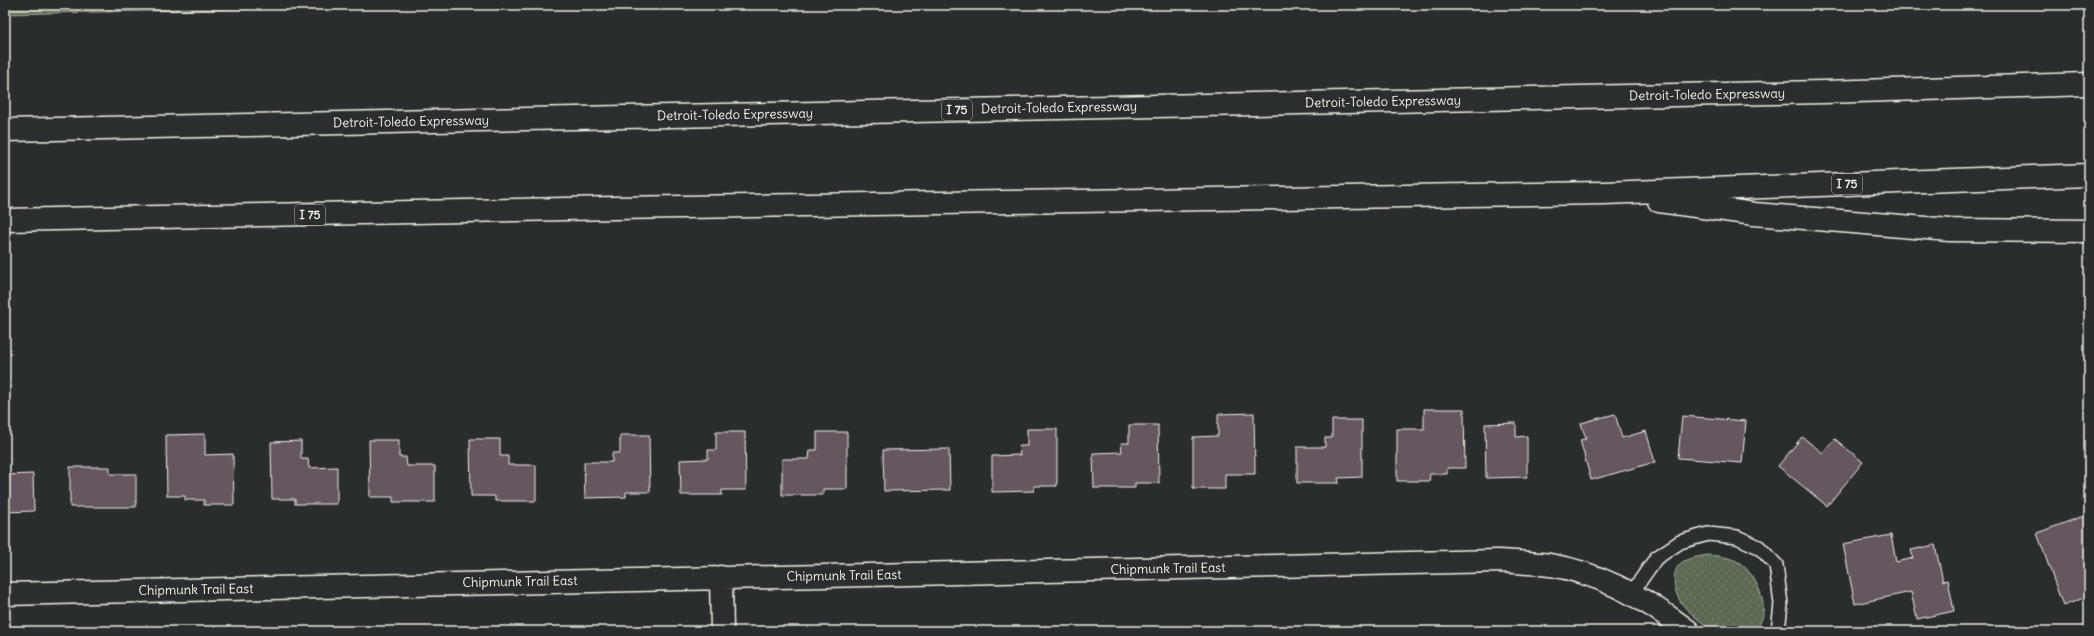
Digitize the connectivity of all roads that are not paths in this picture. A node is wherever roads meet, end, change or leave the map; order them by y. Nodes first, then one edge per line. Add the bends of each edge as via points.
1 (2089, 84) edge
2 (5, 130) edge
3 (2089, 175) edge
4 (1604, 193) junction
5 (5, 220) edge
6 (2089, 230) edge
7 (721, 577) junction
8 (5, 594) edge
9 (1631, 594) junction
10 (1679, 625) edge
11 (722, 631) edge
12 (1778, 631) edge

1 - 2 main road, Detroit-Toledo Expressway / I 75
3 - 4 main road, I 75
4 - 5 main road, I 75
4 - 6 main road via 1754,214 1950,230
7 - 8 main road, Chipmunk Trail East
7 - 9 main road, Chipmunk Trail East via 1498,561 1551,566 1599,579
7 - 11 main road
9 - 10 main road, Chipmunk Trail East via 1643,599
9 - 12 lane via 1656,558 1680,542 1708,534 1737,537 1759,547 1776,565 1781,604

